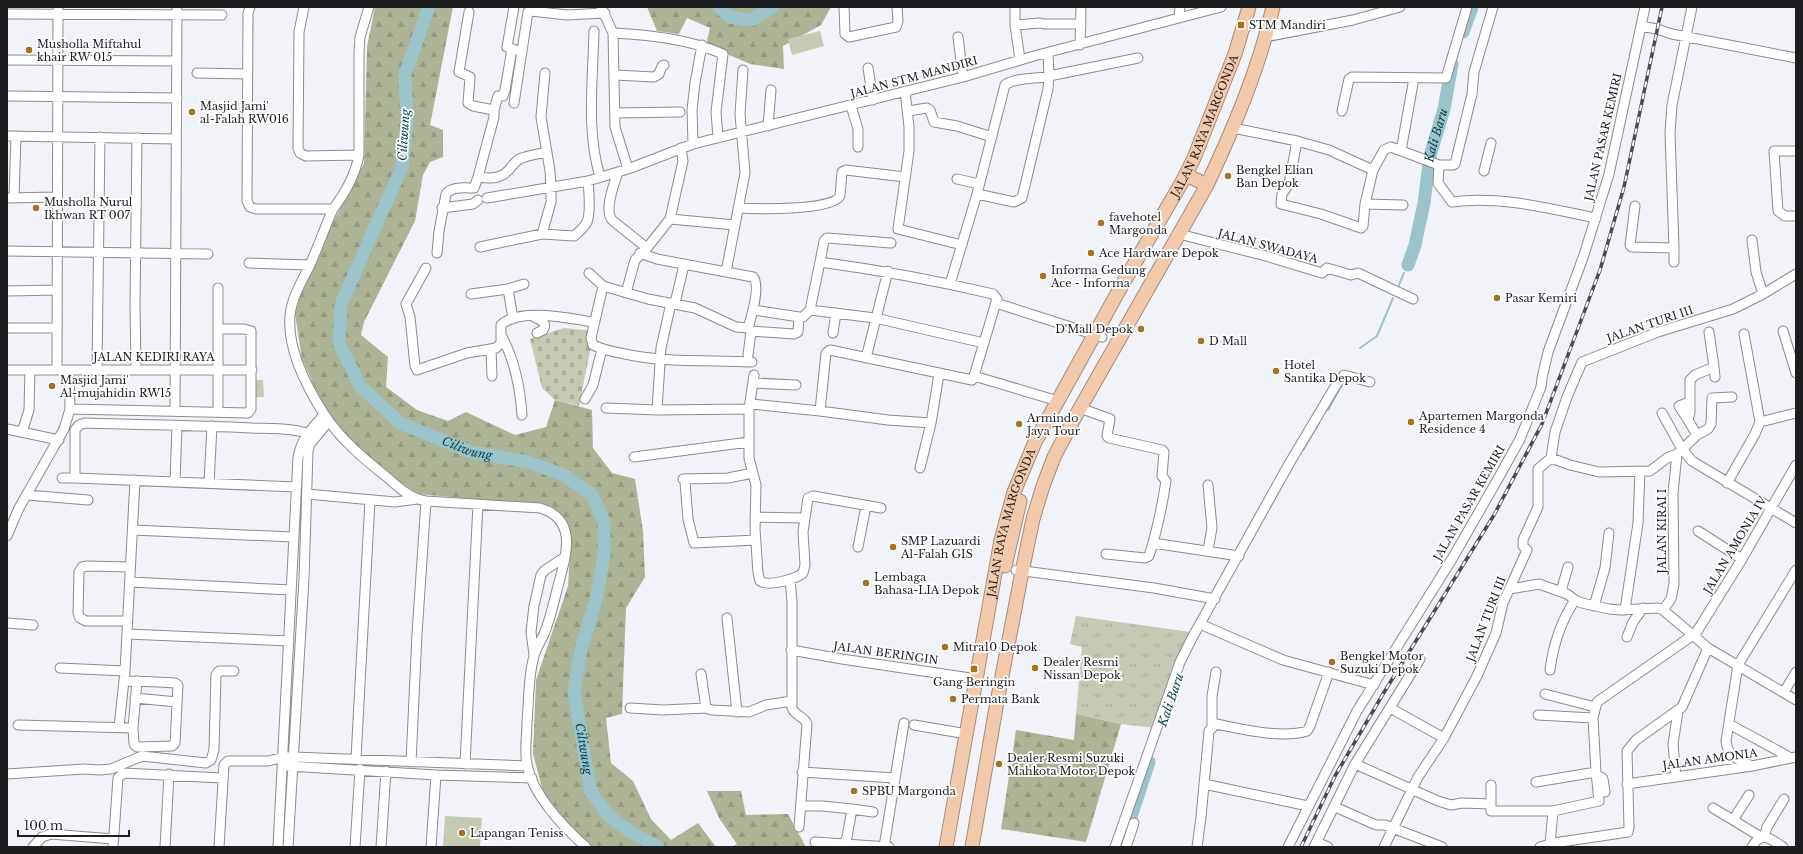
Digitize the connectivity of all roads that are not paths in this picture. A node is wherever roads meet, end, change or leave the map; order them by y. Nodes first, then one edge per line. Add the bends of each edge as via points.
1 (250, 7) edge
2 (304, 7) edge
3 (369, 7) edge
4 (514, 7) edge
5 (844, 7) edge
6 (897, 7) edge
7 (1015, 7) edge
8 (1081, 7) edge
9 (1180, 7) edge
10 (1221, 7) edge
11 (1249, 7) edge
12 (1256, 7) edge
13 (1266, 7) edge
14 (1273, 7) edge
15 (1400, 7) edge
16 (1467, 7) edge
17 (1493, 7) edge
18 (1645, 7) edge
19 (1692, 7) edge
20 (533, 9) edge
21 (58, 10) edge
22 (603, 10) edge
23 (177, 11) edge
24 (469, 12) dead end
25 (7, 14) edge
26 (222, 15) dead end
27 (1180, 18) junction
28 (1081, 24) junction
29 (1015, 25) junction
30 (1641, 26) junction
31 (594, 31) dead end
32 (613, 32) junction
33 (958, 37) dead end
34 (1265, 37) junction
35 (1687, 37) junction
36 (1080, 44) junction
37 (702, 45) junction
38 (517, 50) junction
39 (1048, 53) junction
40 (1238, 56) junction
41 (1138, 58) dead end
42 (1796, 58) edge
43 (7, 60) edge
44 (58, 60) junction
45 (1020, 60) junction
46 (176, 61) junction
47 (664, 66) dead end
48 (868, 68) dead end
49 (743, 70) dead end
50 (197, 73) dead end
51 (546, 73) dead end
52 (247, 74) junction
53 (615, 76) junction
54 (1049, 76) junction
55 (963, 77) junction
56 (1414, 78) junction
57 (1246, 84) junction
58 (771, 90) dead end
59 (905, 91) junction
60 (7, 96) edge
61 (58, 98) junction
62 (177, 98) junction
63 (873, 100) junction
64 (514, 103) dead end
65 (851, 106) junction
66 (494, 110) junction
67 (908, 111) junction
68 (1342, 111) dead end
69 (680, 112) dead end
70 (615, 113) junction
71 (768, 126) junction
72 (1233, 128) junction
73 (741, 132) junction
74 (12, 136) edge
75 (56, 136) junction
76 (100, 137) junction
77 (992, 137) junction
78 (137, 138) junction
79 (718, 138) junction
80 (176, 139) junction
81 (1297, 141) junction
82 (1491, 143) dead end
83 (693, 144) junction
84 (858, 147) dead end
85 (681, 148) junction
86 (1402, 151) junction
87 (1796, 151) edge
88 (547, 152) junction
89 (359, 155) junction
90 (1438, 164) junction
91 (628, 169) junction
92 (1373, 170) junction
93 (1484, 171) dead end
94 (617, 173) junction
95 (478, 177) junction
96 (905, 177) junction
97 (600, 178) junction
98 (957, 179) dead end
99 (1197, 180) junction
100 (588, 181) junction
101 (552, 186) junction
102 (978, 189) junction
103 (57, 197) junction
104 (11, 198) edge
105 (488, 198) dead end
106 (478, 200) dead end
107 (1365, 204) junction
108 (1403, 205) dead end
109 (1635, 206) dead end
110 (442, 208) junction
111 (738, 208) junction
112 (333, 209) junction
113 (1796, 216) edge
114 (1596, 218) junction
115 (670, 219) junction
116 (735, 225) junction
117 (542, 234) junction
118 (1179, 234) junction
119 (1752, 240) dead end
120 (891, 244) dead end
121 (962, 245) junction
122 (480, 247) dead end
123 (1674, 248) junction
124 (7, 251) edge
125 (644, 251) junction
126 (56, 252) junction
127 (99, 253) junction
128 (136, 253) junction
129 (175, 253) junction
130 (437, 253) dead end
131 (208, 254) dead end
132 (820, 262) junction
133 (1674, 262) dead end
134 (249, 263) dead end
135 (310, 265) junction
136 (684, 265) junction
137 (426, 268) dead end
138 (888, 271) junction
139 (726, 272) junction
140 (589, 273) dead end
141 (1796, 274) edge
142 (524, 284) dead end
143 (950, 284) junction
144 (603, 286) junction
145 (218, 288) dead end
146 (508, 289) junction
147 (56, 290) junction
148 (7, 291) edge
149 (626, 293) junction
150 (472, 294) dead end
151 (1764, 294) junction
152 (1413, 299) dead end
153 (673, 303) junction
154 (996, 303) junction
155 (754, 310) junction
156 (810, 310) junction
157 (836, 314) junction
158 (531, 316) junction
159 (799, 317) junction
160 (875, 318) junction
161 (513, 319) junction
162 (594, 322) junction
163 (7, 328) edge
164 (56, 328) junction
165 (218, 329) junction
166 (1784, 331) dead end
167 (1709, 332) dead end
168 (501, 333) junction
169 (537, 333) dead end
170 (833, 334) dead end
171 (1744, 334) dead end
172 (1098, 336) junction
173 (984, 343) junction
174 (491, 349) junction
175 (602, 349) junction
176 (866, 358) junction
177 (660, 360) junction
178 (1714, 367) junction
179 (98, 369) junction
180 (136, 369) junction
181 (175, 369) junction
182 (217, 369) junction
183 (7, 370) edge
184 (30, 370) junction
185 (57, 370) junction
186 (69, 370) junction
187 (252, 370) junction
188 (1796, 373) edge
189 (940, 374) junction
190 (492, 376) dead end
191 (974, 376) junction
192 (1714, 377) dead end
193 (1370, 382) dead end
194 (796, 385) dead end
195 (1732, 396) dead end
196 (585, 399) dead end
197 (750, 407) junction
198 (606, 408) dead end
199 (70, 409) junction
200 (1070, 409) junction
201 (657, 410) junction
202 (175, 411) junction
203 (820, 411) junction
204 (218, 412) junction
205 (1662, 413) dead end
206 (1796, 414) edge
207 (522, 415) dead end
208 (327, 418) junction
209 (1760, 422) junction
210 (931, 423) junction
211 (177, 426) junction
212 (212, 426) junction
213 (7, 429) edge
214 (22, 432) junction
215 (312, 435) junction
216 (1697, 436) junction
217 (60, 440) junction
218 (749, 442) junction
219 (1680, 451) junction
220 (634, 457) dead end
221 (1551, 458) junction
222 (1796, 465) edge
223 (920, 468) dead end
224 (1640, 471) junction
225 (753, 473) junction
226 (62, 478) dead end
227 (75, 478) junction
228 (135, 480) junction
229 (175, 481) junction
230 (209, 482) junction
231 (1727, 482) junction
232 (1208, 485) dead end
233 (296, 487) junction
234 (307, 494) junction
235 (27, 495) junction
236 (88, 500) dead end
237 (370, 500) junction
238 (422, 500) junction
239 (478, 504) junction
240 (866, 506) junction
241 (881, 508) dead end
242 (1772, 508) junction
243 (755, 517) junction
244 (804, 518) junction
245 (1796, 523) edge
246 (133, 530) junction
247 (1698, 531) dead end
248 (1609, 533) dead end
249 (7, 536) edge
250 (293, 536) junction
251 (756, 540) junction
252 (1006, 541) junction
253 (1154, 543) junction
254 (858, 547) dead end
255 (1208, 550) junction
256 (1106, 554) dead end
257 (1239, 556) junction
258 (566, 557) junction
259 (1742, 559) junction
260 (130, 567) junction
261 (1568, 567) dead end
262 (1796, 570) edge
263 (1019, 571) junction
264 (790, 579) junction
265 (130, 582) junction
266 (1792, 586) edge
267 (1510, 589) junction
268 (290, 590) junction
269 (1561, 591) junction
270 (1215, 599) junction
271 (1575, 600) junction
272 (1594, 606) junction
273 (1643, 608) junction
274 (1664, 608) junction
275 (1625, 610) junction
276 (727, 618) dead end
277 (127, 622) junction
278 (7, 623) edge
279 (1200, 624) junction
280 (33, 625) dead end
281 (127, 634) junction
282 (1693, 636) junction
283 (1627, 637) dead end
284 (288, 641) junction
285 (1708, 648) junction
286 (791, 650) junction
287 (534, 655) junction
288 (1420, 659) dead end
289 (1738, 665) junction
290 (60, 668) dead end
291 (1550, 670) dead end
292 (234, 671) dead end
293 (1216, 672) dead end
294 (1329, 672) junction
295 (1796, 672) edge
296 (701, 674) dead end
297 (125, 676) junction
298 (977, 679) junction
299 (137, 681) junction
300 (1374, 685) junction
301 (1784, 692) junction
302 (1545, 694) dead end
303 (136, 698) junction
304 (1796, 700) edge
305 (792, 701) junction
306 (177, 702) junction
307 (1595, 706) junction
308 (630, 708) dead end
309 (706, 708) junction
310 (1390, 708) junction
311 (1678, 711) junction
312 (737, 712) junction
313 (1538, 715) dead end
314 (1593, 718) junction
315 (904, 722) dead end
316 (1729, 724) junction
317 (18, 725) dead end
318 (914, 725) dead end
319 (1212, 726) junction
320 (120, 727) junction
321 (133, 728) junction
322 (967, 734) junction
323 (1444, 738) junction
324 (356, 758) junction
325 (1793, 758) edge
326 (288, 761) junction
327 (411, 762) junction
328 (465, 764) junction
329 (1356, 764) junction
330 (527, 766) junction
331 (1752, 766) junction
332 (360, 769) junction
333 (386, 771) junction
334 (802, 772) junction
335 (7, 774) edge
336 (169, 774) junction
337 (436, 775) junction
338 (1596, 775) junction
339 (1676, 777) junction
340 (222, 778) junction
341 (532, 778) junction
342 (895, 778) junction
343 (1536, 782) dead end
344 (1204, 784) junction
345 (1627, 784) junction
346 (1491, 786) dead end
347 (1411, 790) junction
348 (1605, 792) dead end
349 (1749, 795) dead end
350 (1784, 799) dead end
351 (801, 806) junction
352 (1308, 806) junction
353 (1334, 807) junction
354 (1713, 808) dead end
355 (852, 809) junction
356 (1553, 810) junction
357 (873, 812) dead end
358 (1491, 812) junction
359 (1733, 820) junction
360 (1134, 823) dead end
361 (799, 827) dead end
362 (1393, 829) junction
363 (1762, 837) junction
364 (815, 842) dead end
365 (113, 843) edge
366 (1315, 844) edge
367 (1550, 844) junction
368 (843, 846) edge
369 (33, 847) edge
370 (165, 847) edge
371 (219, 847) edge
372 (278, 847) edge
373 (288, 847) edge
374 (356, 847) edge
375 (381, 847) edge
376 (431, 847) edge
377 (586, 847) edge
378 (886, 847) edge
379 (946, 847) edge
380 (954, 847) edge
381 (965, 847) edge
382 (972, 847) edge
383 (1115, 847) edge
384 (1126, 847) edge
385 (1197, 847) edge
386 (1288, 847) edge
387 (1328, 847) edge
388 (1384, 847) edge
389 (1442, 847) edge
390 (1540, 847) edge
391 (1752, 847) edge
392 (1783, 847) edge

1 - 52 street
2 - 89 street via 299,32 298,148 300,153 306,156
3 - 89 street via 360,37
4 - 38 street via 507,47
5 - 6 street via 845,34 849,36 896,27
7 - 29 street
8 - 28 street
9 - 27 street
10 - 27 street, JALAN STM MANDIRI
11 - 40 highway, JALAN RAYA MARGONDA
12 - 40 highway, JALAN RAYA MARGONDA
13 - 57 highway, JALAN RAYA MARGONDA
14 - 34 highway, JALAN RAYA MARGONDA
15 - 34 street via 1353,20
16 - 56 street via 1446,78
17 - 90 street via 1474,72 1472,94 1455,164
18 - 30 street, JALAN PASAR KEMIRI
19 - 35 street
20 - 22 street via 567,15
20 - 38 street via 528,12
21 - 23 street
21 - 25 street
21 - 44 street
22 - 32 street
23 - 26 street
23 - 46 street
24 - 66 street via 459,72 470,77 468,104
27 - 36 street, JALAN STM MANDIRI
28 - 29 street
28 - 36 street
29 - 45 street
30 - 35 street
30 - 114 street, JALAN PASAR KEMIRI via 1609,174
31 - 97 street via 592,121 596,164
32 - 37 street
32 - 53 street
33 - 55 street
34 - 57 highway, JALAN RAYA MARGONDA
35 - 42 street
35 - 123 street via 1672,105 1670,133
36 - 39 street, JALAN STM MANDIRI
37 - 79 street via 723,54 716,112
37 - 83 street via 693,103
38 - 64 street
38 - 66 street via 503,96 498,96
39 - 45 street, JALAN STM MANDIRI
39 - 54 street
40 - 99 highway, JALAN RAYA MARGONDA
41 - 54 street
43 - 44 street
44 - 46 street
44 - 61 street
45 - 55 street, JALAN STM MANDIRI
46 - 62 street
47 - 53 street via 659,74 654,76
48 - 63 street
49 - 73 street
50 - 52 street
51 - 88 street via 541,117
52 - 112 street via 247,201 250,207
53 - 70 street
54 - 77 street via 1007,84
54 - 102 street via 1022,198 1014,202
55 - 59 street, JALAN STM MANDIRI
56 - 68 street via 1352,77 1349,79
56 - 86 street
57 - 72 highway, JALAN RAYA MARGONDA
57 - 99 highway, JALAN RAYA MARGONDA
58 - 71 street
59 - 63 street, JALAN STM MANDIRI
59 - 67 street
60 - 61 street
61 - 62 street
61 - 75 street
62 - 80 street
63 - 65 street, JALAN STM MANDIRI
65 - 71 street, JALAN STM MANDIRI
65 - 84 street via 858,129
66 - 95 street
67 - 77 street via 927,108 934,122
67 - 96 street via 909,151
69 - 70 street
70 - 91 street via 616,131
71 - 73 street, JALAN STM MANDIRI
72 - 81 street
72 - 99 highway, JALAN RAYA MARGONDA
73 - 79 street, JALAN STM MANDIRI
73 - 111 street via 745,173
74 - 75 street
74 - 104 street
75 - 76 street
75 - 103 street
76 - 78 street
76 - 127 street
77 - 102 street
78 - 80 street
78 - 128 street
79 - 83 street, JALAN STM MANDIRI
80 - 129 street
81 - 92 street via 1329,150
81 - 107 street via 1289,184 1282,194 1281,204 1361,228
82 - 93 street
83 - 85 street, JALAN STM MANDIRI
85 - 91 street, JALAN STM MANDIRI
85 - 115 street via 683,161
86 - 90 street
86 - 92 street via 1391,147 1385,149
87 - 113 street via 1774,151 1778,211 1785,216
88 - 95 street via 516,161 507,173 500,177
88 - 101 street
89 - 112 street via 350,184
90 - 114 street via 1438,183 1452,202 1468,200 1524,204
91 - 94 street, JALAN STM MANDIRI
92 - 107 street
94 - 97 street, JALAN STM MANDIRI
94 - 125 street via 608,216
95 - 110 street via 474,188 449,190
96 - 111 street via 846,170 842,172 840,196 833,203 788,208
96 - 121 street via 898,229
97 - 100 street, JALAN STM MANDIRI
98 - 102 street
99 - 118 highway, JALAN RAYA MARGONDA
99 - 172 highway, JALAN RAYA MARGONDA
99 - 200 highway, JALAN RAYA MARGONDA
100 - 101 street, JALAN STM MANDIRI
100 - 117 street via 587,221 581,230 574,236
101 - 105 street, JALAN STM MANDIRI
101 - 117 street via 551,202
102 - 121 street
103 - 104 street
103 - 126 street
106 - 110 street via 473,204
107 - 108 street
109 - 123 street via 1630,245
110 - 130 street
111 - 116 street
112 - 135 street
114 - 300 street, JALAN PASAR KEMIRI via 1548,352 1541,387 1520,439 1452,559
115 - 116 street
115 - 125 street
116 - 139 street
117 - 122 street
118 - 152 street, JALAN SWADAYA via 1322,273 1327,268 1351,275 1358,273
118 - 200 highway, JALAN RAYA MARGONDA
119 - 151 street via 1756,272
120 - 132 street via 827,238 824,241
121 - 143 street
123 - 133 street
124 - 126 street
125 - 136 street via 657,259
125 - 149 street via 635,260
126 - 127 street
126 - 147 street
127 - 128 street
127 - 179 street
128 - 129 street
128 - 180 street
129 - 131 street
129 - 181 street
132 - 138 street
132 - 156 street
134 - 135 street
135 - 208 street via 293,300 290,331 299,366
136 - 139 street
136 - 153 street
137 - 174 street via 406,304 410,317 416,370 467,353
138 - 143 street
138 - 160 street
139 - 155 street via 755,279
140 - 144 street
141 - 151 street, JALAN TURI III
142 - 146 street
143 - 154 street via 993,294 997,299
144 - 149 street
144 - 162 street
145 - 165 street
146 - 150 street
146 - 161 street
147 - 148 street
147 - 164 street
149 - 153 street
151 - 221 street, JALAN TURI III via 1725,312 1658,332 1582,362 1555,432
153 - 155 street via 698,309 736,327 748,328
153 - 177 street
154 - 172 street
154 - 173 street
155 - 159 street
156 - 157 street
156 - 159 street via 803,317
157 - 160 street
157 - 170 street
158 - 161 street
158 - 162 street
158 - 169 street via 544,323 544,330
159 - 177 street via 798,332 794,334 751,331 750,358
160 - 173 street
160 - 176 street
161 - 168 street via 501,325
162 - 175 street via 591,338 593,344
163 - 164 street
164 - 185 street
165 - 182 street
165 - 187 street via 251,331
166 - 188 street
167 - 178 street
168 - 174 street via 501,343
168 - 207 street via 515,364
171 - 209 street
172 - 200 highway, JALAN RAYA MARGONDA
173 - 191 street
174 - 190 street
175 - 177 street
175 - 196 street via 593,385
176 - 189 street
176 - 203 street via 833,350 826,353
177 - 201 street
178 - 192 street
178 - 216 street via 1691,378 1688,420
179 - 180 street, JALAN KEDIRI RAYA
179 - 186 street, JALAN KEDIRI RAYA
180 - 181 street, JALAN KEDIRI RAYA
181 - 182 street, JALAN KEDIRI RAYA
181 - 202 street
182 - 187 street, JALAN KEDIRI RAYA
182 - 204 street
183 - 184 street, JALAN KEDIRI RAYA
184 - 185 street, JALAN KEDIRI RAYA
184 - 214 street via 29,410
185 - 186 street, JALAN KEDIRI RAYA
186 - 199 street
187 - 204 street via 251,409 248,413
189 - 191 street via 970,380
189 - 210 street
191 - 200 street
193 - 257 street via 1348,376 1336,385
194 - 197 street via 754,379
195 - 216 street via 1712,398 1711,424
197 - 201 street
197 - 203 street
197 - 218 street
198 - 201 street
199 - 202 street
199 - 217 street
200 - 252 highway, JALAN RAYA MARGONDA via 1034,461
200 - 253 street via 1110,419 1107,436 1109,438 1164,452 1162,476 1166,481
200 - 263 highway, JALAN RAYA MARGONDA via 1050,451 1028,508
202 - 204 street
203 - 210 street
205 - 219 street
206 - 209 street
208 - 215 street
208 - 238 street via 367,461 400,488
209 - 231 street via 1756,434
210 - 223 street
211 - 212 street
211 - 227 street via 85,423 79,425 75,430
211 - 229 street
212 - 215 street
212 - 230 street
213 - 214 street
214 - 217 street
215 - 233 street via 302,443 299,452
215 - 234 street via 308,451
216 - 219 street
217 - 235 street
218 - 220 street
218 - 225 street
219 - 224 street via 1650,471
219 - 231 street via 1698,466
219 - 274 street, JALAN KIRAI I via 1673,493 1674,584 1670,599
221 - 224 street via 1599,472
221 - 267 street, JALAN TURI III via 1538,469 1538,507 1523,540 1523,546 1527,550
222 - 242 street, JALAN AMONIA IV
224 - 275 street via 1638,523
225 - 243 street via 756,485
225 - 251 street via 728,478 684,481 688,519 694,543
226 - 227 street
227 - 228 street
228 - 229 street
228 - 246 street
229 - 230 street
230 - 233 street
231 - 242 street
232 - 255 street via 1212,528
233 - 250 street
234 - 237 street
234 - 326 street
235 - 236 street
235 - 249 street
237 - 238 street
237 - 324 street
238 - 239 street
238 - 327 street
239 - 258 street via 540,508 551,512 561,521 564,528 568,543
239 - 328 street
240 - 241 street
240 - 244 street via 810,497
240 - 254 street
242 - 245 street
242 - 259 street, JALAN AMONIA IV
243 - 244 street
243 - 251 street
244 - 264 street via 805,570 801,575
246 - 250 street
246 - 260 street
247 - 259 street
248 - 272 street via 1605,568
250 - 268 street
251 - 264 street via 760,581 769,584
252 - 298 highway, JALAN RAYA MARGONDA
252 - 380 highway, JALAN RAYA MARGONDA
253 - 255 street
253 - 256 street via 1148,557
255 - 257 street
257 - 270 street
258 - 287 street via 545,632
258 - 287 street via 541,575 531,632
259 - 282 street, JALAN AMONIA IV
260 - 265 street
260 - 277 street via 87,566 82,567 79,572 80,618
261 - 269 street
262 - 266 street
263 - 270 street via 1154,588
263 - 381 highway, JALAN RAYA MARGONDA
263 - 382 highway, JALAN RAYA MARGONDA
264 - 286 street
265 - 268 street
265 - 277 street
266 - 289 street
267 - 269 street via 1539,584
267 - 323 street, JALAN TURI III via 1503,603 1496,633 1478,676
268 - 284 street
269 - 271 street
270 - 279 street
271 - 272 street
271 - 291 street via 1564,618
272 - 275 street
273 - 274 street
273 - 275 street
273 - 283 street
274 - 282 street
276 - 312 street
277 - 281 street
278 - 280 street
279 - 294 street via 1283,660
279 - 383 street via 1180,662
281 - 284 street
281 - 297 street
282 - 285 street
282 - 307 street via 1601,697
284 - 326 street
285 - 289 street
285 - 311 street via 1685,703
286 - 298 street, JALAN BERINGIN
286 - 305 street
287 - 330 street via 530,676 525,753
288 - 310 street
289 - 301 street
289 - 316 street
290 - 297 street
292 - 335 street via 219,671 216,675 214,750 211,760 206,763 142,756 111,769
293 - 319 street via 1212,696
294 - 300 street
294 - 319 street via 1307,731 1298,734 1277,733 1216,724
295 - 301 street
296 - 309 street
297 - 299 street
297 - 320 street
298 - 322 highway, JALAN RAYA MARGONDA
299 - 303 street
299 - 306 street via 177,684
300 - 352 street, JALAN PASAR KEMIRI via 1357,711
301 - 304 street
302 - 307 street
303 - 306 street
303 - 321 street
305 - 312 street via 766,705 749,712
305 - 334 street via 794,711 803,717 807,724
306 - 321 street via 175,743 172,746 136,746
307 - 314 street
308 - 309 street
309 - 312 street
310 - 323 street
310 - 329 street
311 - 339 street via 1673,744
311 - 345 street via 1628,748
313 - 314 street
314 - 338 street
315 - 342 street
316 - 325 street
316 - 331 street via 1726,741 1729,753
317 - 320 street
318 - 322 street
319 - 344 street
320 - 321 street
322 - 379 highway, JALAN RAYA MARGONDA
323 - 347 street, JALAN TURI III
324 - 326 street
324 - 327 street
325 - 331 street, JALAN AMONIA
326 - 332 street
326 - 340 street via 226,762
326 - 372 street
326 - 373 street
327 - 328 street
328 - 330 street
329 - 347 street
329 - 353 street
330 - 341 street
331 - 339 street, JALAN AMONIA
332 - 333 street
332 - 374 street
333 - 337 street
333 - 375 street
334 - 342 street
334 - 351 street
336 - 340 street
336 - 365 street via 126,772 120,775
336 - 370 street
337 - 341 street
337 - 376 street
338 - 343 street
338 - 348 street via 1603,779
338 - 356 street via 1599,801
339 - 345 street, JALAN AMONIA
340 - 371 street
341 - 377 street via 560,822
342 - 378 street
344 - 352 street
344 - 385 street
345 - 367 street via 1628,832
346 - 358 street
347 - 358 street via 1451,805 1462,803
347 - 362 street, JALAN TURI III
349 - 359 street
350 - 363 street
351 - 355 street
351 - 361 street
352 - 386 street, JALAN PASAR KEMIRI
353 - 362 street via 1376,825
353 - 366 street
354 - 359 street
355 - 357 street
355 - 368 street
356 - 358 street
356 - 367 street
359 - 363 street
360 - 384 street
362 - 388 street, JALAN TURI III
362 - 389 street
363 - 391 street via 1756,839
363 - 392 street via 1767,837
364 - 368 street
365 - 369 street via 51,834 42,837
366 - 387 street
367 - 390 street
368 - 378 street

